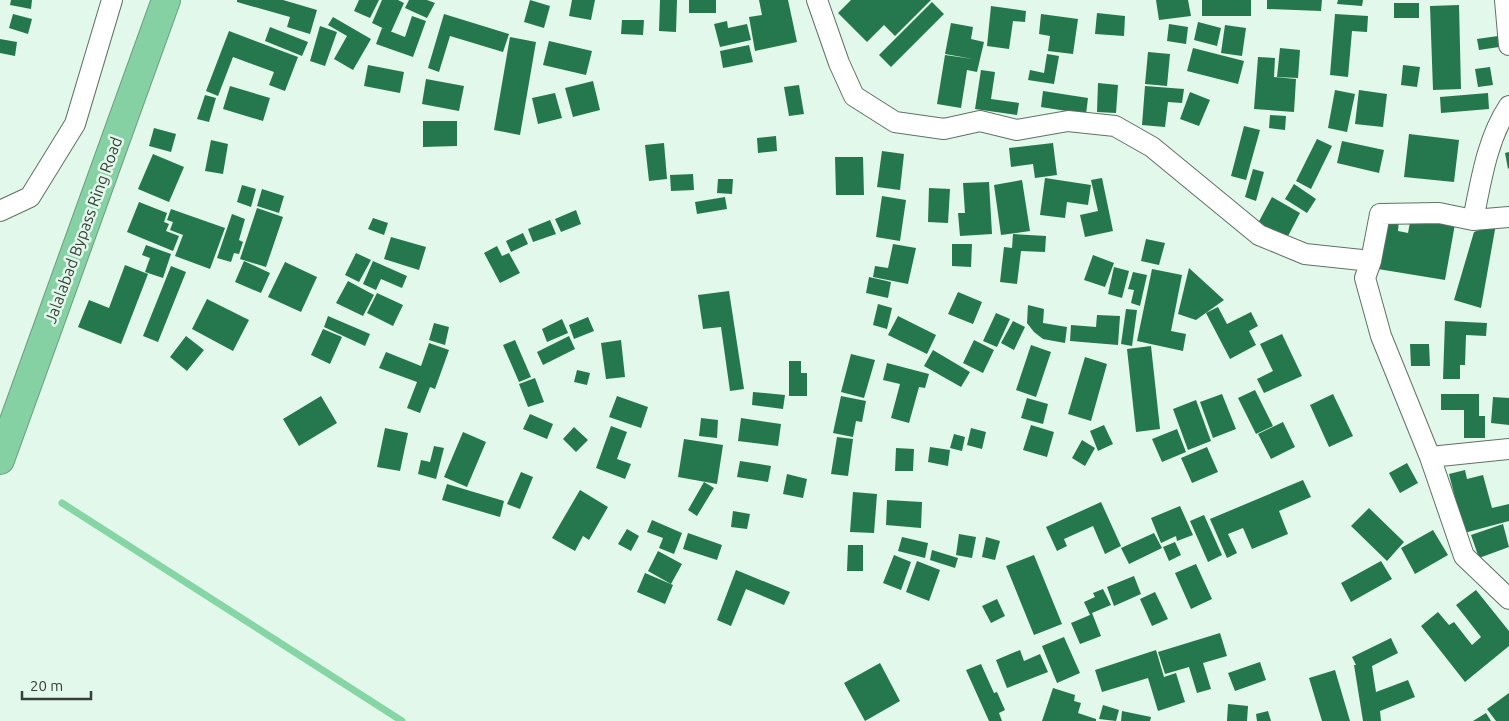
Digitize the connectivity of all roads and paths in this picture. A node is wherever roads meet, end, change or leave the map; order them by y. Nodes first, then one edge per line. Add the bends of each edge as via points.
1 (112, 0) edge
2 (166, 0) edge
3 (817, 0) edge
4 (1505, 0) edge
5 (1509, 44) edge
6 (1509, 106) edge
7 (0, 211) edge
8 (1509, 217) edge
9 (1473, 220) junction
10 (1371, 261) junction
11 (1509, 449) edge
12 (1430, 457) junction
13 (0, 460) edge
14 (1509, 599) edge

1 - 7 street via 75,124 30,197
2 - 13 highway, Jalalabad Bypass Ring Road
3 - 10 street via 838,62 854,96 896,122 944,129 980,121 1017,130 1068,121 1115,126 1152,147 1259,235 1305,254
4 - 5 street
6 - 9 street via 1497,124
8 - 9 street
9 - 10 street via 1439,214 1380,214
10 - 12 street via 1365,278 1381,336
11 - 12 street
12 - 14 street via 1464,556

